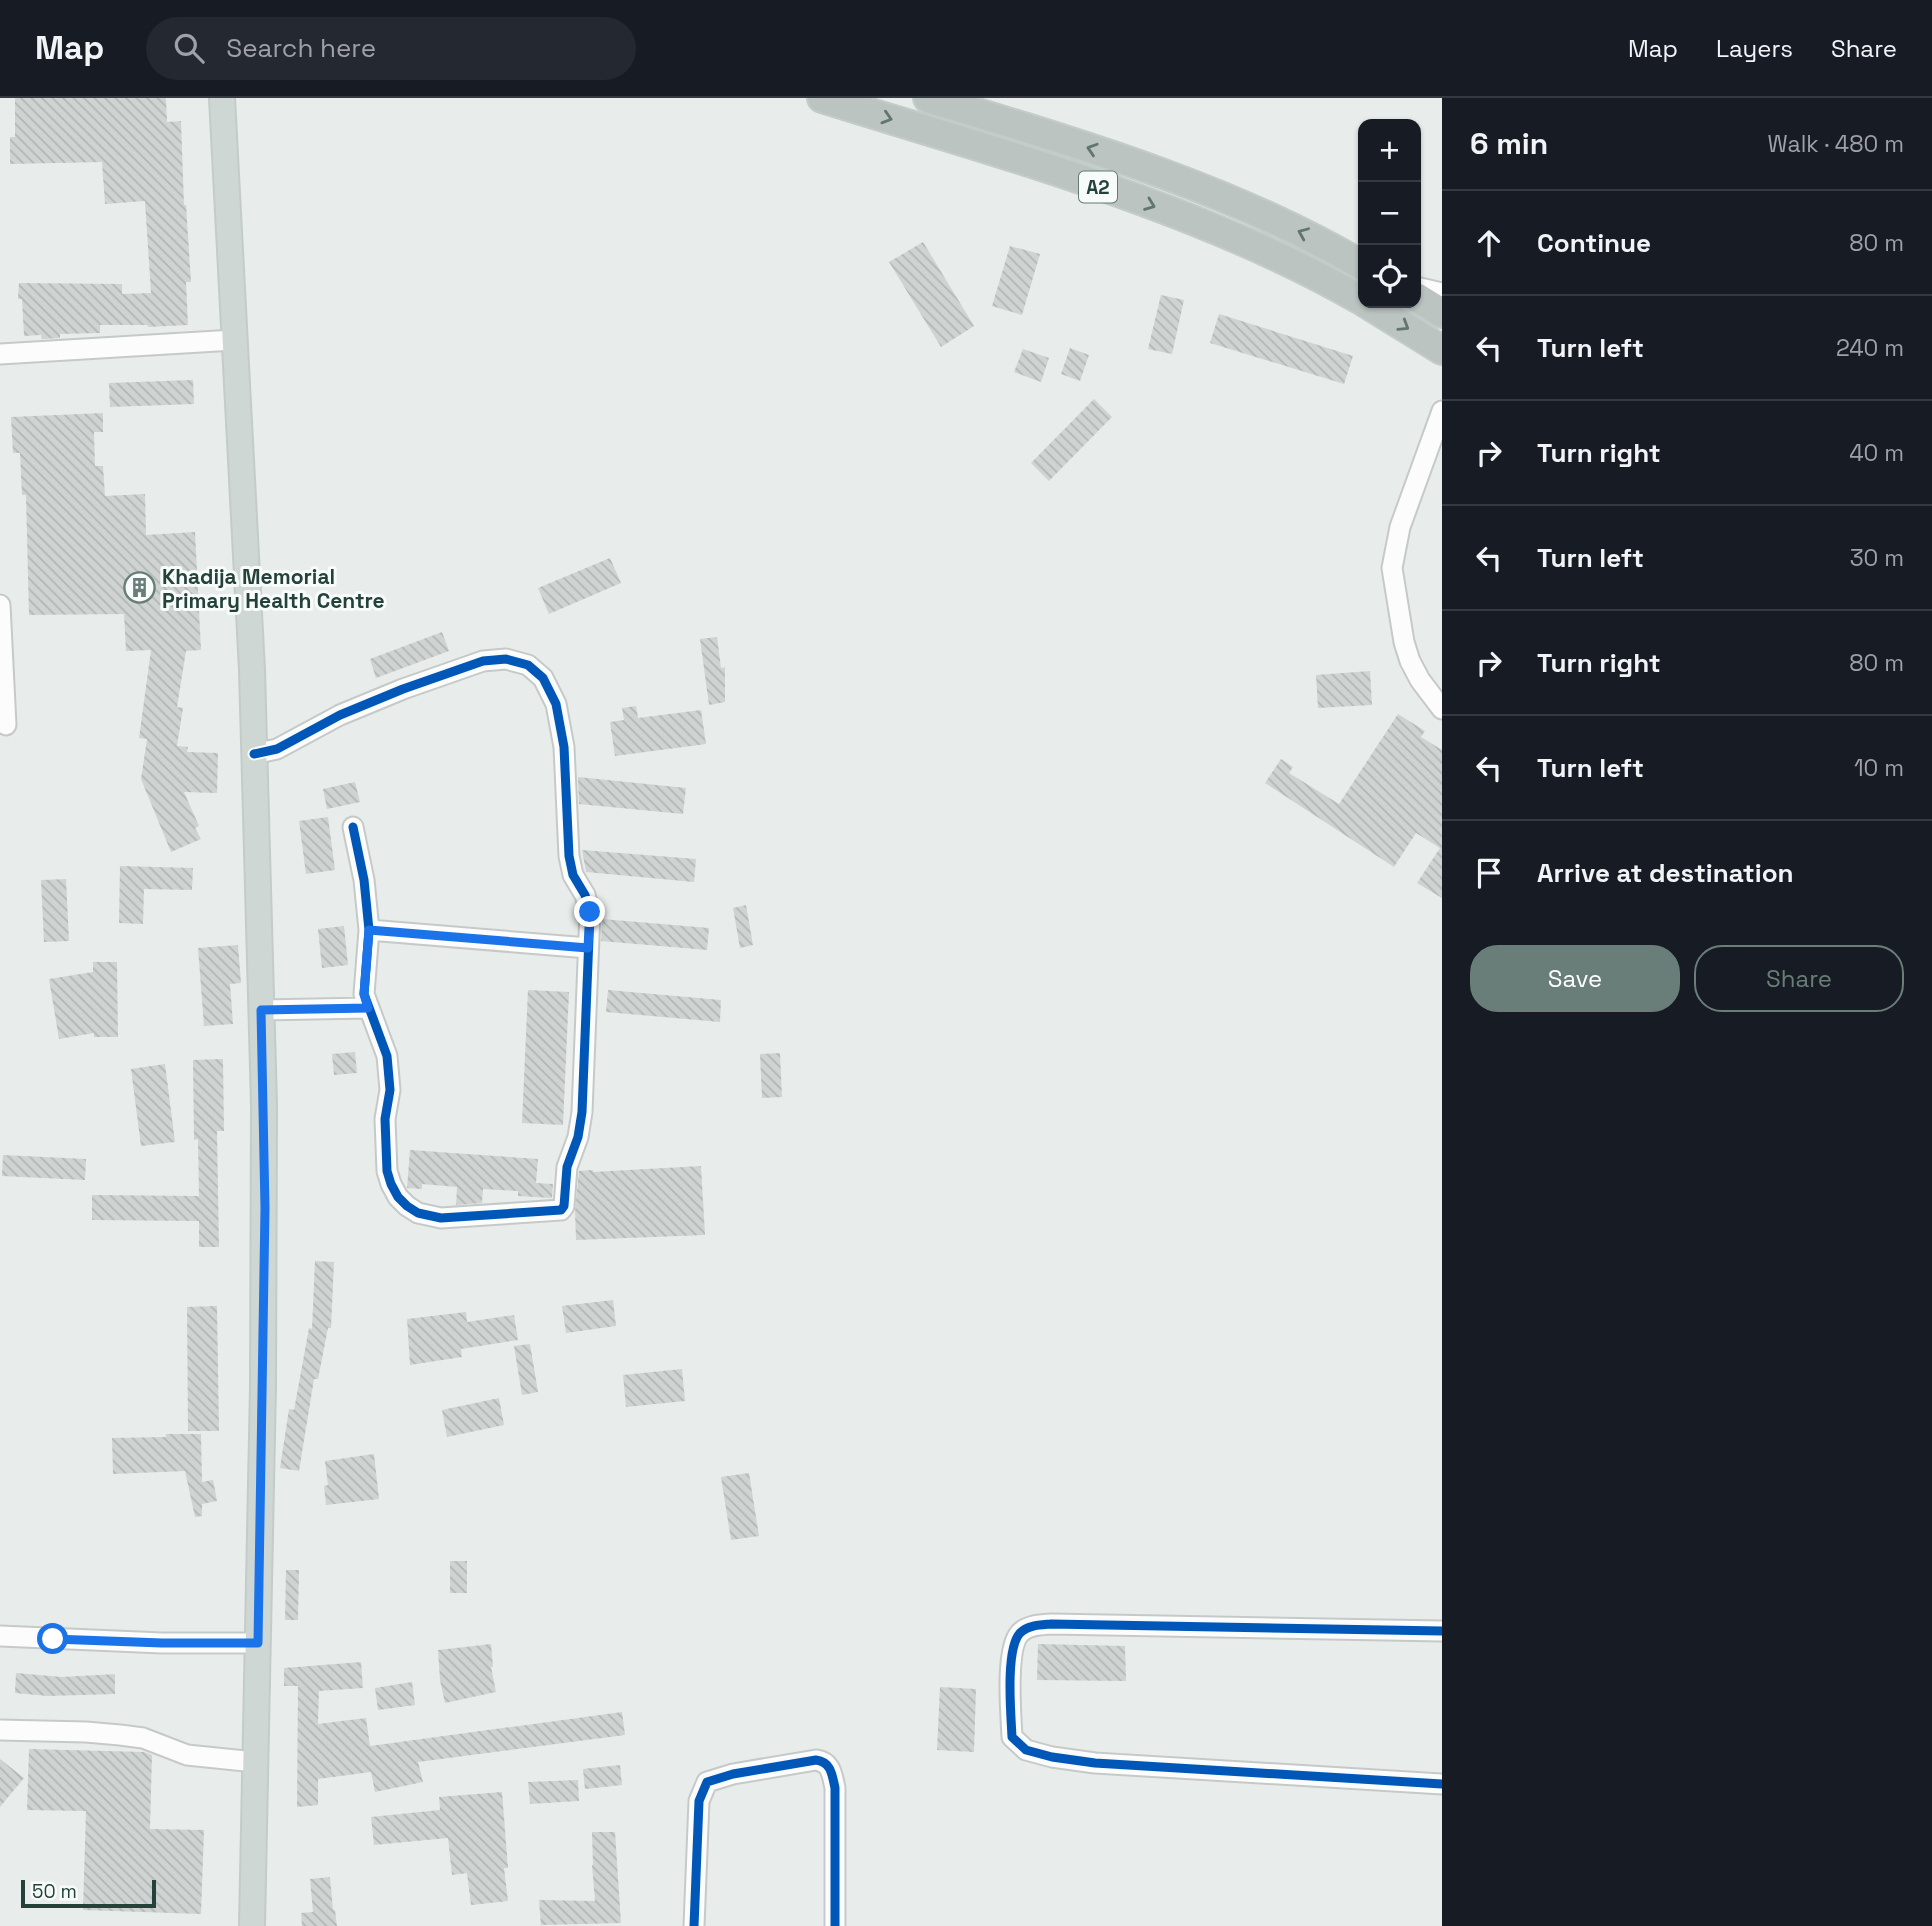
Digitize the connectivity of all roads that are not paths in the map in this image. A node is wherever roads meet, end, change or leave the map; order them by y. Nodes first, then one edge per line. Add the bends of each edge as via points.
1 (222, 98) edge
2 (822, 98) edge
3 (928, 98) edge
4 (1358, 263) edge
5 (1421, 288) edge
6 (1442, 293) edge
7 (1358, 299) edge
8 (1421, 300) edge
9 (1374, 308) edge
10 (1442, 313) edge
11 (234, 340) junction
12 (1442, 350) edge
13 (0, 354) edge
14 (1442, 411) edge
15 (0, 605) edge
16 (1442, 709) edge
17 (6, 725) dead end
18 (254, 754) junction
19 (353, 827) dead end
20 (369, 930) junction
21 (588, 948) junction
22 (368, 1008) junction
23 (261, 1010) junction
24 (1442, 1631) edge
25 (0, 1636) edge
26 (258, 1643) junction
27 (0, 1730) edge
28 (255, 1762) junction
29 (1442, 1784) edge
30 (253, 1926) edge
31 (694, 1926) edge
32 (835, 1926) edge

1 - 11 main road
2 -> 7 highway, A2 via 1150,205 1267,252
4 -> 3 highway, A2 via 1320,240 1124,159
5 - 6 street
8 - 10 highway
9 -> 12 highway, A2
11 - 13 street
11 - 18 main road
14 - 16 street via 1399,527 1392,568 1410,662
15 - 17 street
18 - 21 street via 276,749 340,715 483,661 506,659 528,665 543,678 556,704 564,747 569,856 590,912
18 - 23 main road
19 - 20 street
20 - 21 street
20 - 22 street via 364,994
21 - 22 street via 582,1112 567,1167 565,1206 555,1211 441,1219 418,1213 398,1197 387,1171 387,1056
22 - 23 street
23 - 26 main road via 265,1208
24 - 29 street via 1035,1626 1021,1632 1013,1643 1010,1696 1012,1737 1026,1750 1052,1757 1259,1775
25 - 26 street
26 - 28 main road
27 - 28 street via 120,1735 143,1738 187,1755
28 - 30 main road
31 - 32 street via 699,1801 707,1782 816,1759 828,1766 835,1788

